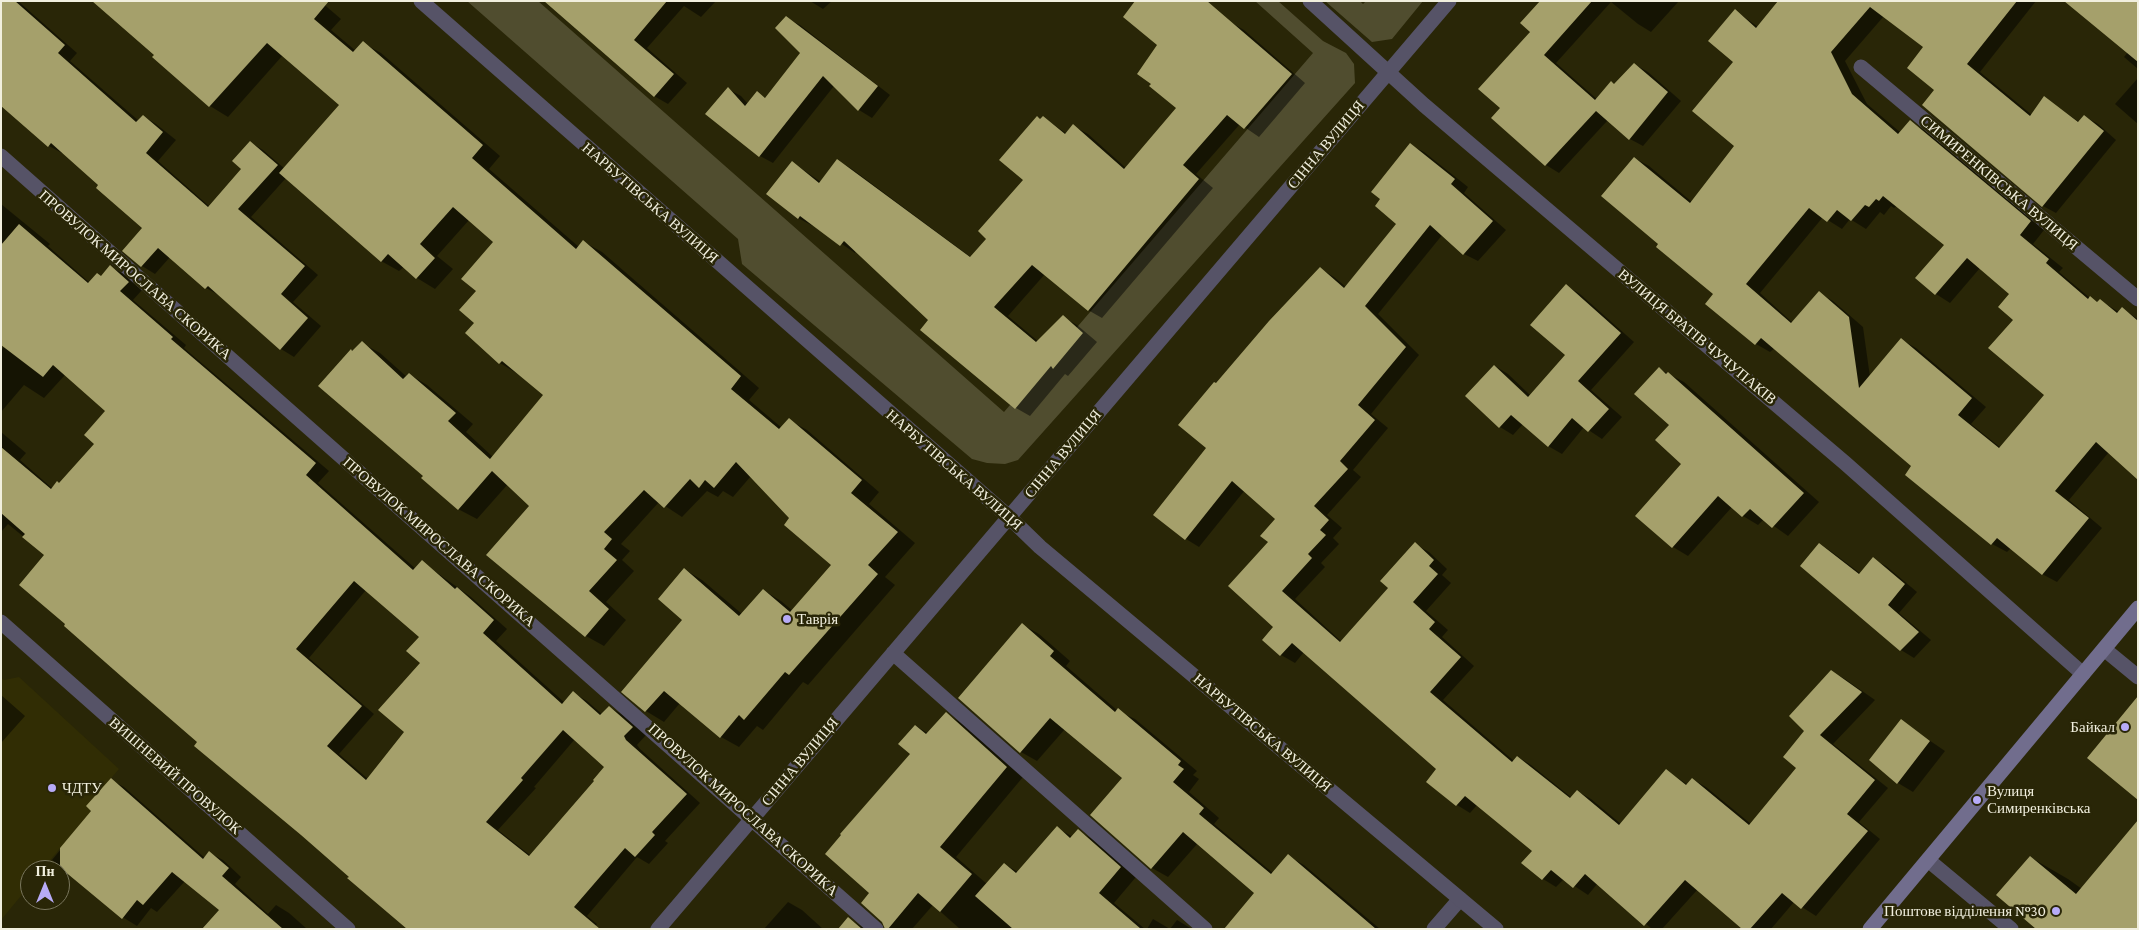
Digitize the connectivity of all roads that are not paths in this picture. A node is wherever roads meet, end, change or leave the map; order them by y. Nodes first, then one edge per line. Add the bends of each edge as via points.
1 (421, 1) edge
2 (1310, 1) edge
3 (1449, 1) edge
4 (1861, 67) dead end
5 (1389, 72) junction
6 (1, 156) edge
7 (2138, 299) edge
8 (1009, 517) junction
9 (2138, 608) edge
10 (1, 622) edge
11 (2104, 650) junction
12 (892, 653) junction
13 (2083, 674) junction
14 (2138, 677) edge
15 (752, 818) junction
16 (1928, 860) junction
17 (1460, 899) junction
18 (348, 929) edge
19 (658, 929) edge
20 (876, 929) edge
21 (1205, 929) edge
22 (1434, 929) edge
23 (1496, 929) edge
24 (1870, 929) edge
25 (2011, 929) edge

1 - 8 street, НАРБУТІВСЬКА ВУЛИЦЯ
2 - 5 street, ВУЛИЦЯ БРАТІВ ЧУЧУПАКІВ
3 - 5 street, СІННА ВУЛИЦЯ
4 - 7 street, СИМИРЕНКІВСЬКА ВУЛИЦЯ
5 - 8 street, СІННА ВУЛИЦЯ
5 - 13 street, ВУЛИЦЯ БРАТІВ ЧУЧУПАКІВ via 1845,463
6 - 15 street, ПРОВУЛОК МИРОСЛАВА СКОРИКА
8 - 12 street, СІННА ВУЛИЦЯ
8 - 17 street, НАРБУТІВСЬКА ВУЛИЦЯ via 1047,553
9 - 11 street
10 - 18 street, ВИШНЕВИЙ ПРОВУЛОК
11 - 13 street
11 - 14 street
12 - 15 street, СІННА ВУЛИЦЯ
12 - 21 street
13 - 16 street
15 - 19 street, СІННА ВУЛИЦЯ
15 - 20 street, ПРОВУЛОК МИРОСЛАВА СКОРИКА
16 - 24 street
16 - 25 street
17 - 22 street
17 - 23 street, НАРБУТІВСЬКА ВУЛИЦЯ

